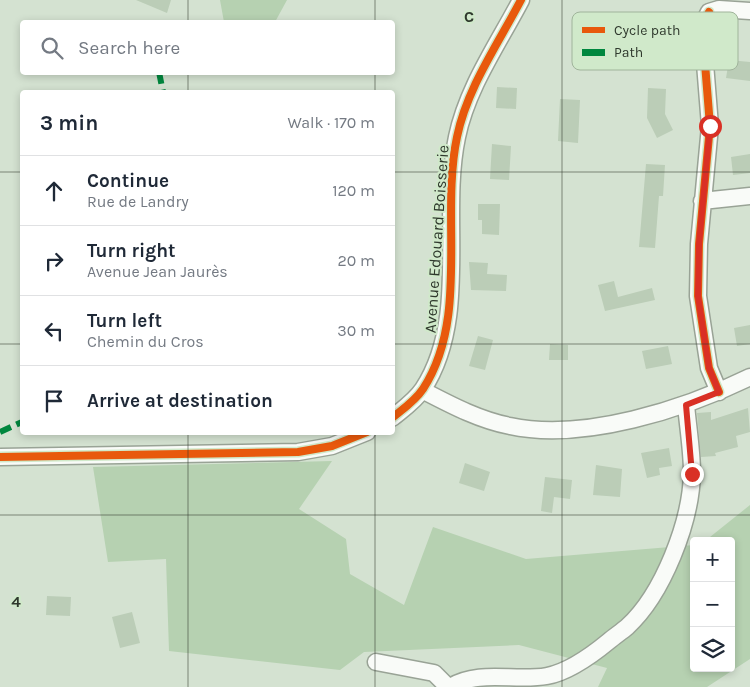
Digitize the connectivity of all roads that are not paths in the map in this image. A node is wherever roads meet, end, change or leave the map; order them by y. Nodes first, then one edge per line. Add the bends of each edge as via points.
1 (521, 0) edge
2 (705, 6) edge
3 (750, 11) edge
4 (706, 70) edge
5 (750, 196) edge
6 (702, 201) junction
7 (750, 377) edge
8 (422, 390) junction
9 (719, 392) junction
10 (686, 405) junction
11 (395, 416) edge
12 (360, 435) edge
13 (0, 456) edge
14 (376, 662) dead end
15 (449, 687) edge

1 - 8 street, Avenue Edouard Boisserie via 481,72 456,136 446,323 441,349
2 - 3 street
4 - 6 street via 710,126
5 - 6 street
6 - 9 street via 698,296 709,368
7 - 9 street
8 - 10 street via 464,412 539,431 611,423
8 - 11 street, Avenue Edouard Boisserie
9 - 10 street
10 - 15 street via 692,474 685,519 664,575 627,627 590,656 547,676 480,677
12 - 13 street via 332,446 298,452
14 - 15 street via 434,673

